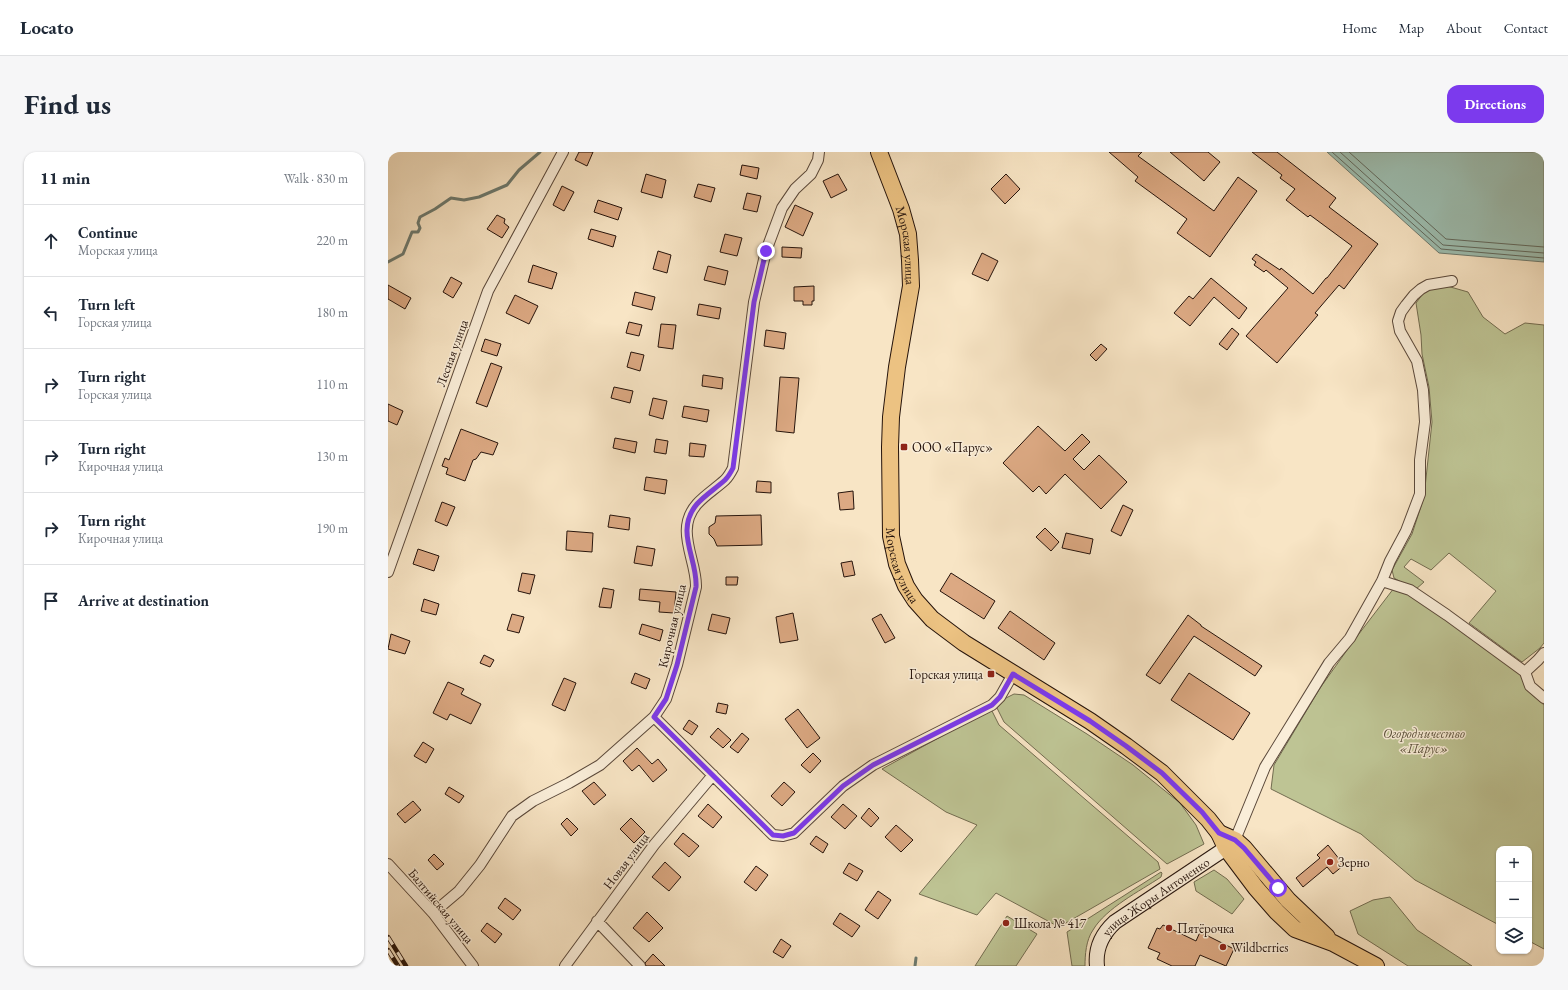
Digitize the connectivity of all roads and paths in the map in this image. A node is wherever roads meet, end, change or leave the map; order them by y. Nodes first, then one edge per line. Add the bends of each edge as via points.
1 (563, 152) edge
2 (819, 152) edge
3 (879, 152) edge
4 (1452, 281) dead end
5 (388, 572) edge
6 (1382, 581) junction
7 (1544, 653) edge
8 (1525, 672) junction
9 (1013, 674) junction
10 (1544, 698) edge
11 (654, 717) junction
12 (713, 775) junction
13 (1230, 844) junction
14 (388, 864) edge
15 (433, 913) junction
16 (597, 921) junction
17 (472, 966) edge
18 (565, 966) edge
19 (640, 966) edge
20 (1097, 966) edge
21 (1376, 966) edge

1 - 5 street, Лесная улица via 488,291
2 - 11 street, Кирочная улица via 811,174 795,189 782,208 766,251 754,302 733,468 726,480 696,505 688,520 687,536 696,587 673,679 666,699
3 - 9 main road, Морская улица via 908,234 911,286 891,417 891,536 897,564 910,594 932,618 964,643
4 - 6 street via 1428,285 1421,289 1406,305 1398,321 1400,331 1417,361 1423,390 1425,422 1420,460 1420,494
6 - 8 street via 1410,590
6 - 13 street via 1350,638 1329,663 1265,767
7 - 8 street
8 - 10 street via 1530,686
9 - 12 street via 1000,697 992,705 873,765 843,786 794,833 773,835
9 - 13 main road, Морская улица via 1090,721 1162,773
11 - 12 street
11 - 15 street, Кирочная улица via 600,765 533,801 512,816 480,865 459,891
12 - 16 street, Новая улица via 654,845
13 - 20 main road, улица Жоры Антоненко via 1108,928 1099,943
13 - 21 main road, Морская улица via 1244,848 1293,905 1333,943
14 - 15 street, Балтийская улица
15 - 17 street, Балтийская улица
16 - 18 street, Новая улица
16 - 19 street

